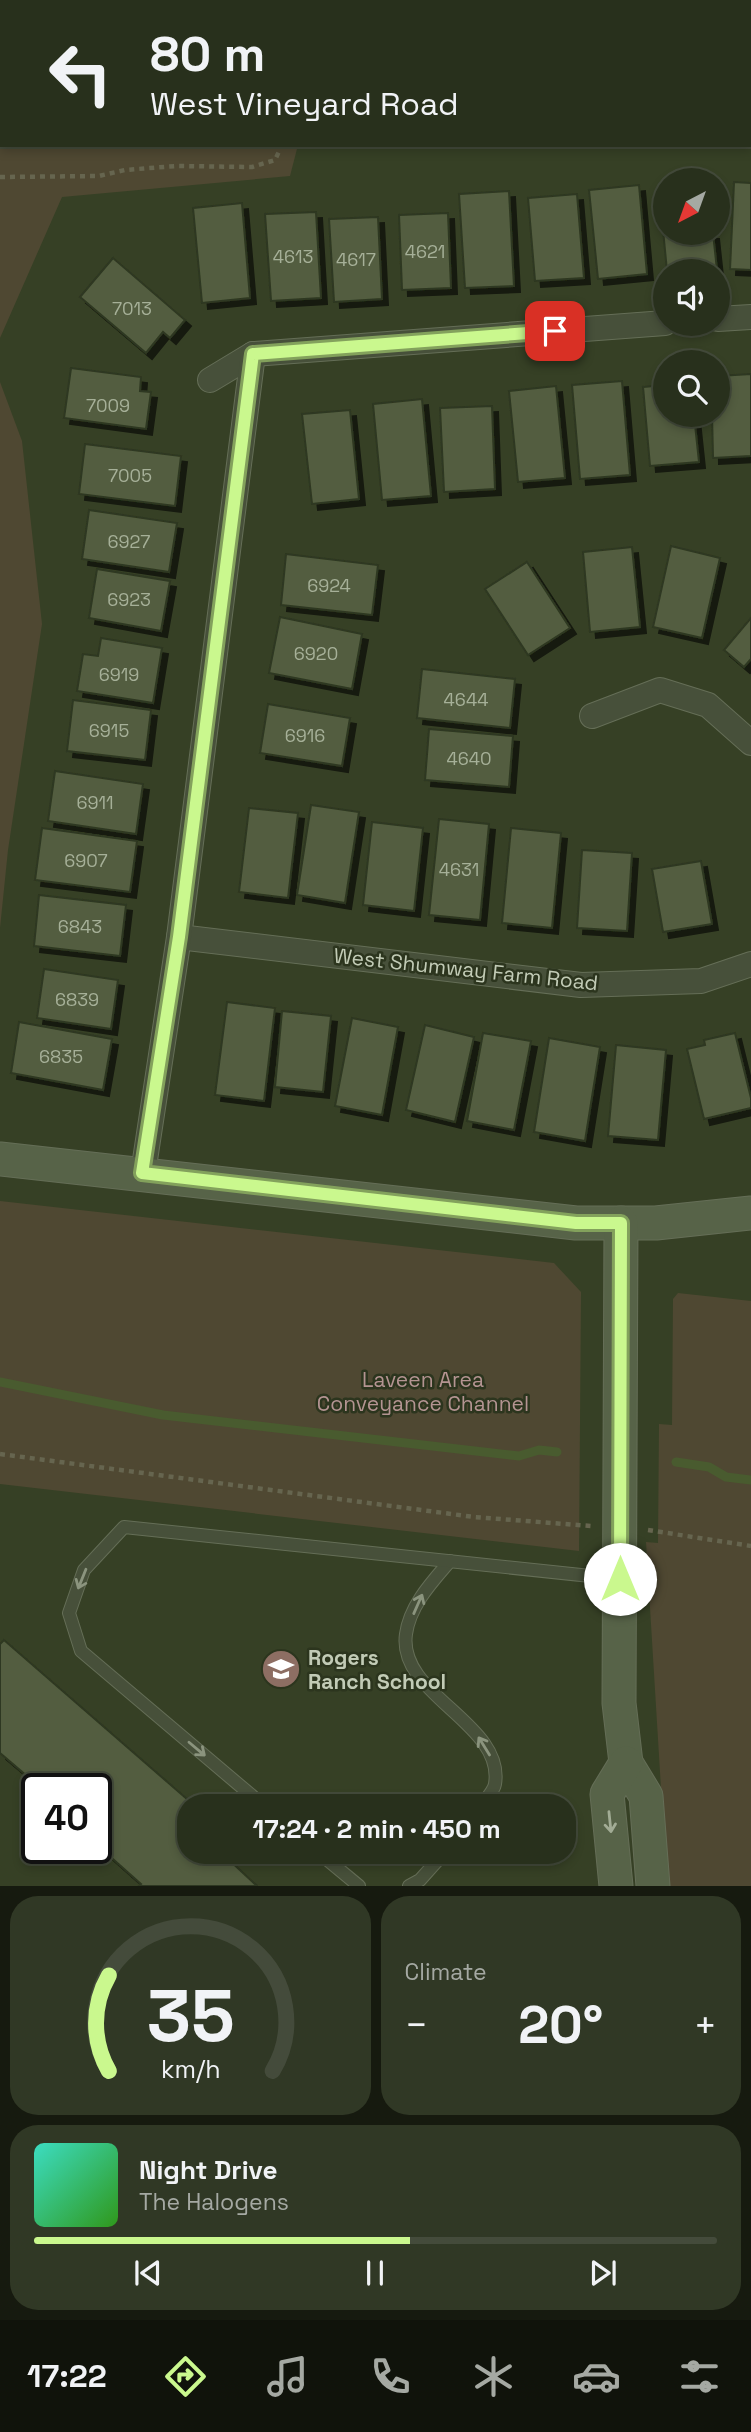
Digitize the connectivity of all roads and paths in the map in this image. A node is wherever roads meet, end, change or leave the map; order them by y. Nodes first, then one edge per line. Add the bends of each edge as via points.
1 (281, 147) edge
2 (0, 177) edge
3 (751, 317) edge
4 (730, 318) edge
5 (653, 324) edge
6 (253, 354) junction
7 (210, 380) dead end
8 (592, 716) dead end
9 (751, 743) edge
10 (179, 937) junction
11 (751, 964) edge
12 (0, 1158) edge
13 (142, 1173) junction
14 (751, 1213) edge
15 (621, 1223) junction
16 (0, 1454) edge
17 (620, 1526) junction
18 (751, 1546) edge
19 (450, 1561) junction
20 (620, 1579) junction
21 (626, 1763) junction
22 (250, 1794) edge
23 (489, 1794) edge
24 (332, 1864) edge
25 (434, 1864) edge
26 (359, 1886) edge
27 (408, 1886) edge
28 (616, 1886) edge
29 (653, 1886) edge

1 - 2 path via 275,160 251,167 176,166 99,176
3 - 4 street
5 - 6 street
6 - 7 street
6 - 10 street
8 - 9 street via 660,690 708,705
10 - 11 street, West Shumway Farm Road via 582,985 701,981
10 - 13 street
12 - 13 street
13 - 15 street via 576,1223
14 - 15 street
15 - 17 street
16 - 17 path via 474,1517
17 - 18 path
17 - 20 street
19 - 20 lane
19 -> 22 lane via 124,1527 84,1570 69,1613 81,1651
23 -> 19 lane via 495,1786 495,1764 479,1737 417,1676 405,1655 406,1632 422,1594
20 - 21 street via 620,1703
21 -> 28 street via 607,1794
21 - 29 street via 646,1796
24 - 26 lane
25 - 27 lane

